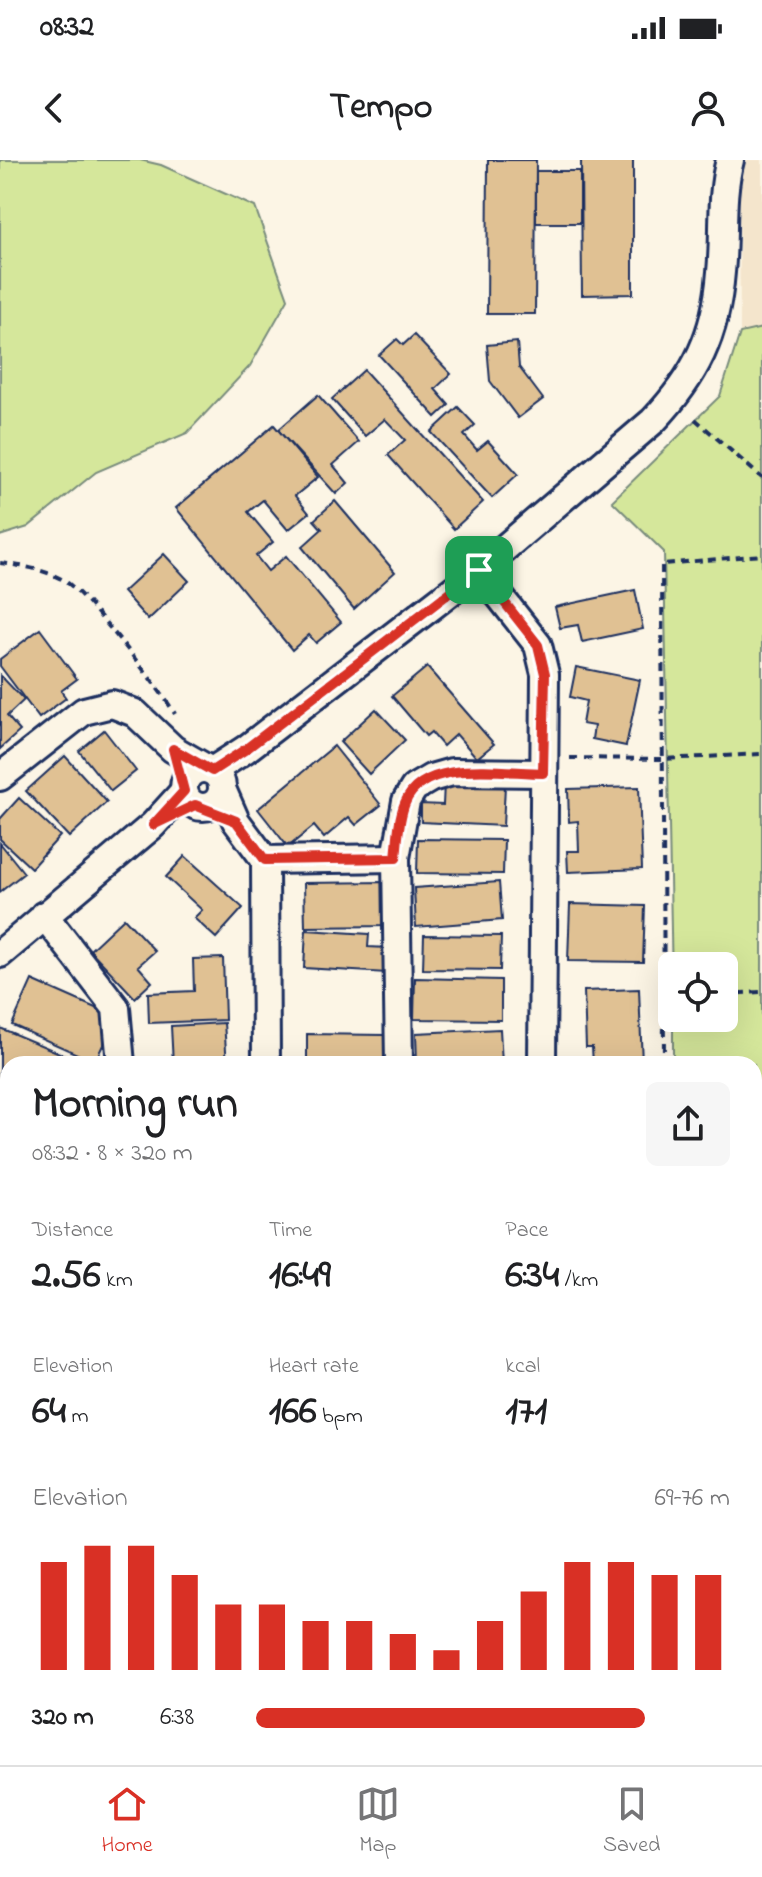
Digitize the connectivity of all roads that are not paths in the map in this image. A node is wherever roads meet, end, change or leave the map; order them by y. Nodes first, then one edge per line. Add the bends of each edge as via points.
1 (715, 160) edge
2 (730, 160) edge
3 (723, 186) junction
4 (479, 570) junction
5 (543, 766) junction
6 (0, 777) edge
7 (204, 787) junction
8 (396, 858) junction
9 (265, 860) junction
10 (44, 915) junction
11 (0, 954) edge
12 (120, 1056) edge
13 (266, 1056) edge
14 (399, 1056) edge
15 (542, 1056) edge

1 - 3 street
2 - 3 street
3 - 4 street via 721,274 700,362 653,421
4 - 5 street via 538,645 545,674
4 - 7 street
5 - 8 street via 452,772 414,788 406,801
5 - 15 street
6 - 7 street via 84,711 112,704 135,713
7 - 9 street
7 - 10 street
8 - 9 street
8 - 14 street
9 - 13 street
10 - 11 street
10 - 12 street via 116,1008

